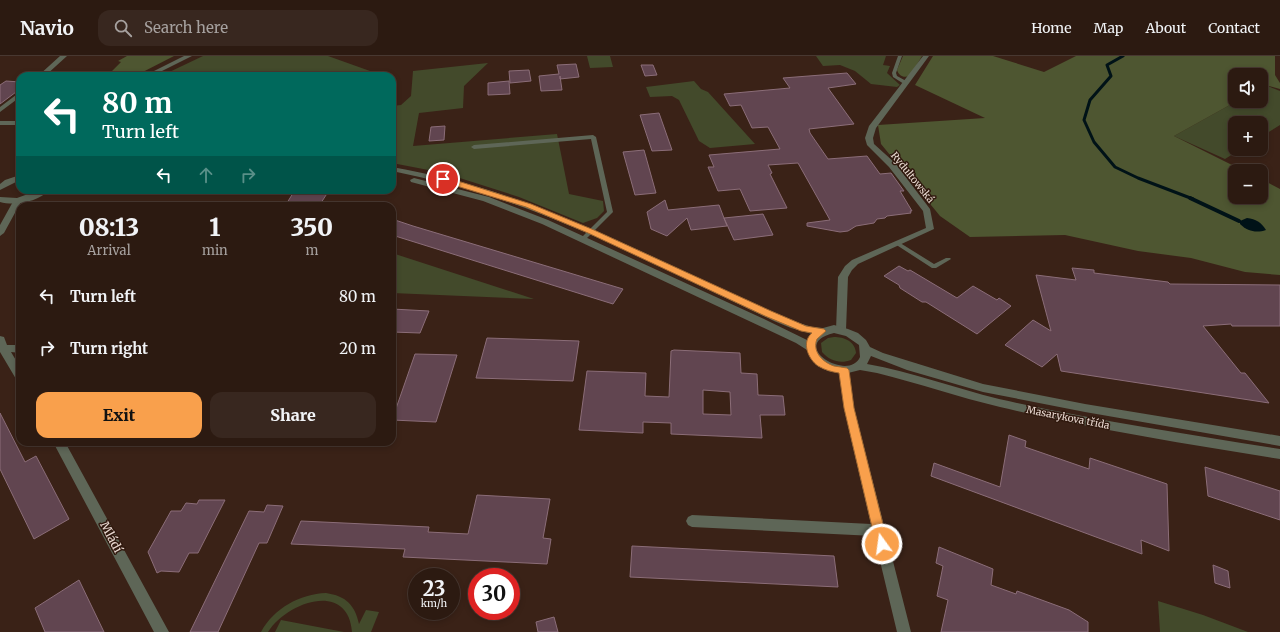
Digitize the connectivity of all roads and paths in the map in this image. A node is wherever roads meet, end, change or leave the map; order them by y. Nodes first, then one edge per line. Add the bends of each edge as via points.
1 (64, 56) edge
2 (189, 56) edge
3 (900, 56) edge
4 (926, 56) edge
5 (46, 72) edge
6 (155, 72) edge
7 (906, 83) junction
8 (16, 97) edge
9 (0, 110) edge
10 (0, 123) edge
11 (16, 123) edge
12 (474, 147) dead end
13 (396, 170) edge
14 (396, 177) edge
15 (16, 179) edge
16 (0, 188) edge
17 (37, 194) edge
18 (0, 199) edge
19 (18, 200) joint
20 (16, 204) edge
21 (591, 231) junction
22 (0, 233) edge
23 (583, 239) junction
24 (897, 243) junction
25 (948, 259) dead end
26 (841, 330) junction
27 (821, 331) junction
28 (2, 344) edge
29 (16, 348) edge
30 (811, 348) junction
31 (866, 349) junction
32 (859, 366) junction
33 (16, 369) edge
34 (844, 370) junction
35 (1280, 441) edge
36 (61, 446) edge
37 (1280, 454) edge
38 (692, 521) dead end
39 (878, 530) junction
40 (162, 632) edge
41 (904, 632) edge

1 - 5 street
2 - 6 street
3 - 7 lane via 894,73 895,77
4 - 7 street, Rydultowská
7 - 24 street, Rydultowská via 872,128 869,138 871,145 892,165 927,211 930,229
8 - 9 street
10 - 11 street
12 - 21 lane via 593,137 610,212
13 - 21 street via 443,179 498,195
14 - 23 street via 443,186 486,199
15 - 16 street
17 - 19 street
18 - 19 street
20 - 22 street
21 - 23 lane
21 - 27 street via 768,314 804,329
23 - 30 street via 800,340
24 - 25 lane via 934,267
24 - 26 street, Rydultowská via 855,262 848,268 843,277
26 - 27 street
26 - 31 street via 857,338
27 - 30 street via 813,337
28 - 29 street
28 - 33 street
30 - 34 street via 820,363 832,369
31 - 32 street via 865,358
31 - 35 street, Masarykova třída via 911,367 983,388 1093,410
32 - 34 street
32 - 37 street, Masarykova třída via 884,370 982,399 1024,408 1126,429
34 - 39 street via 849,408
36 - 40 street, Mládí
38 - 39 street
39 - 41 street

